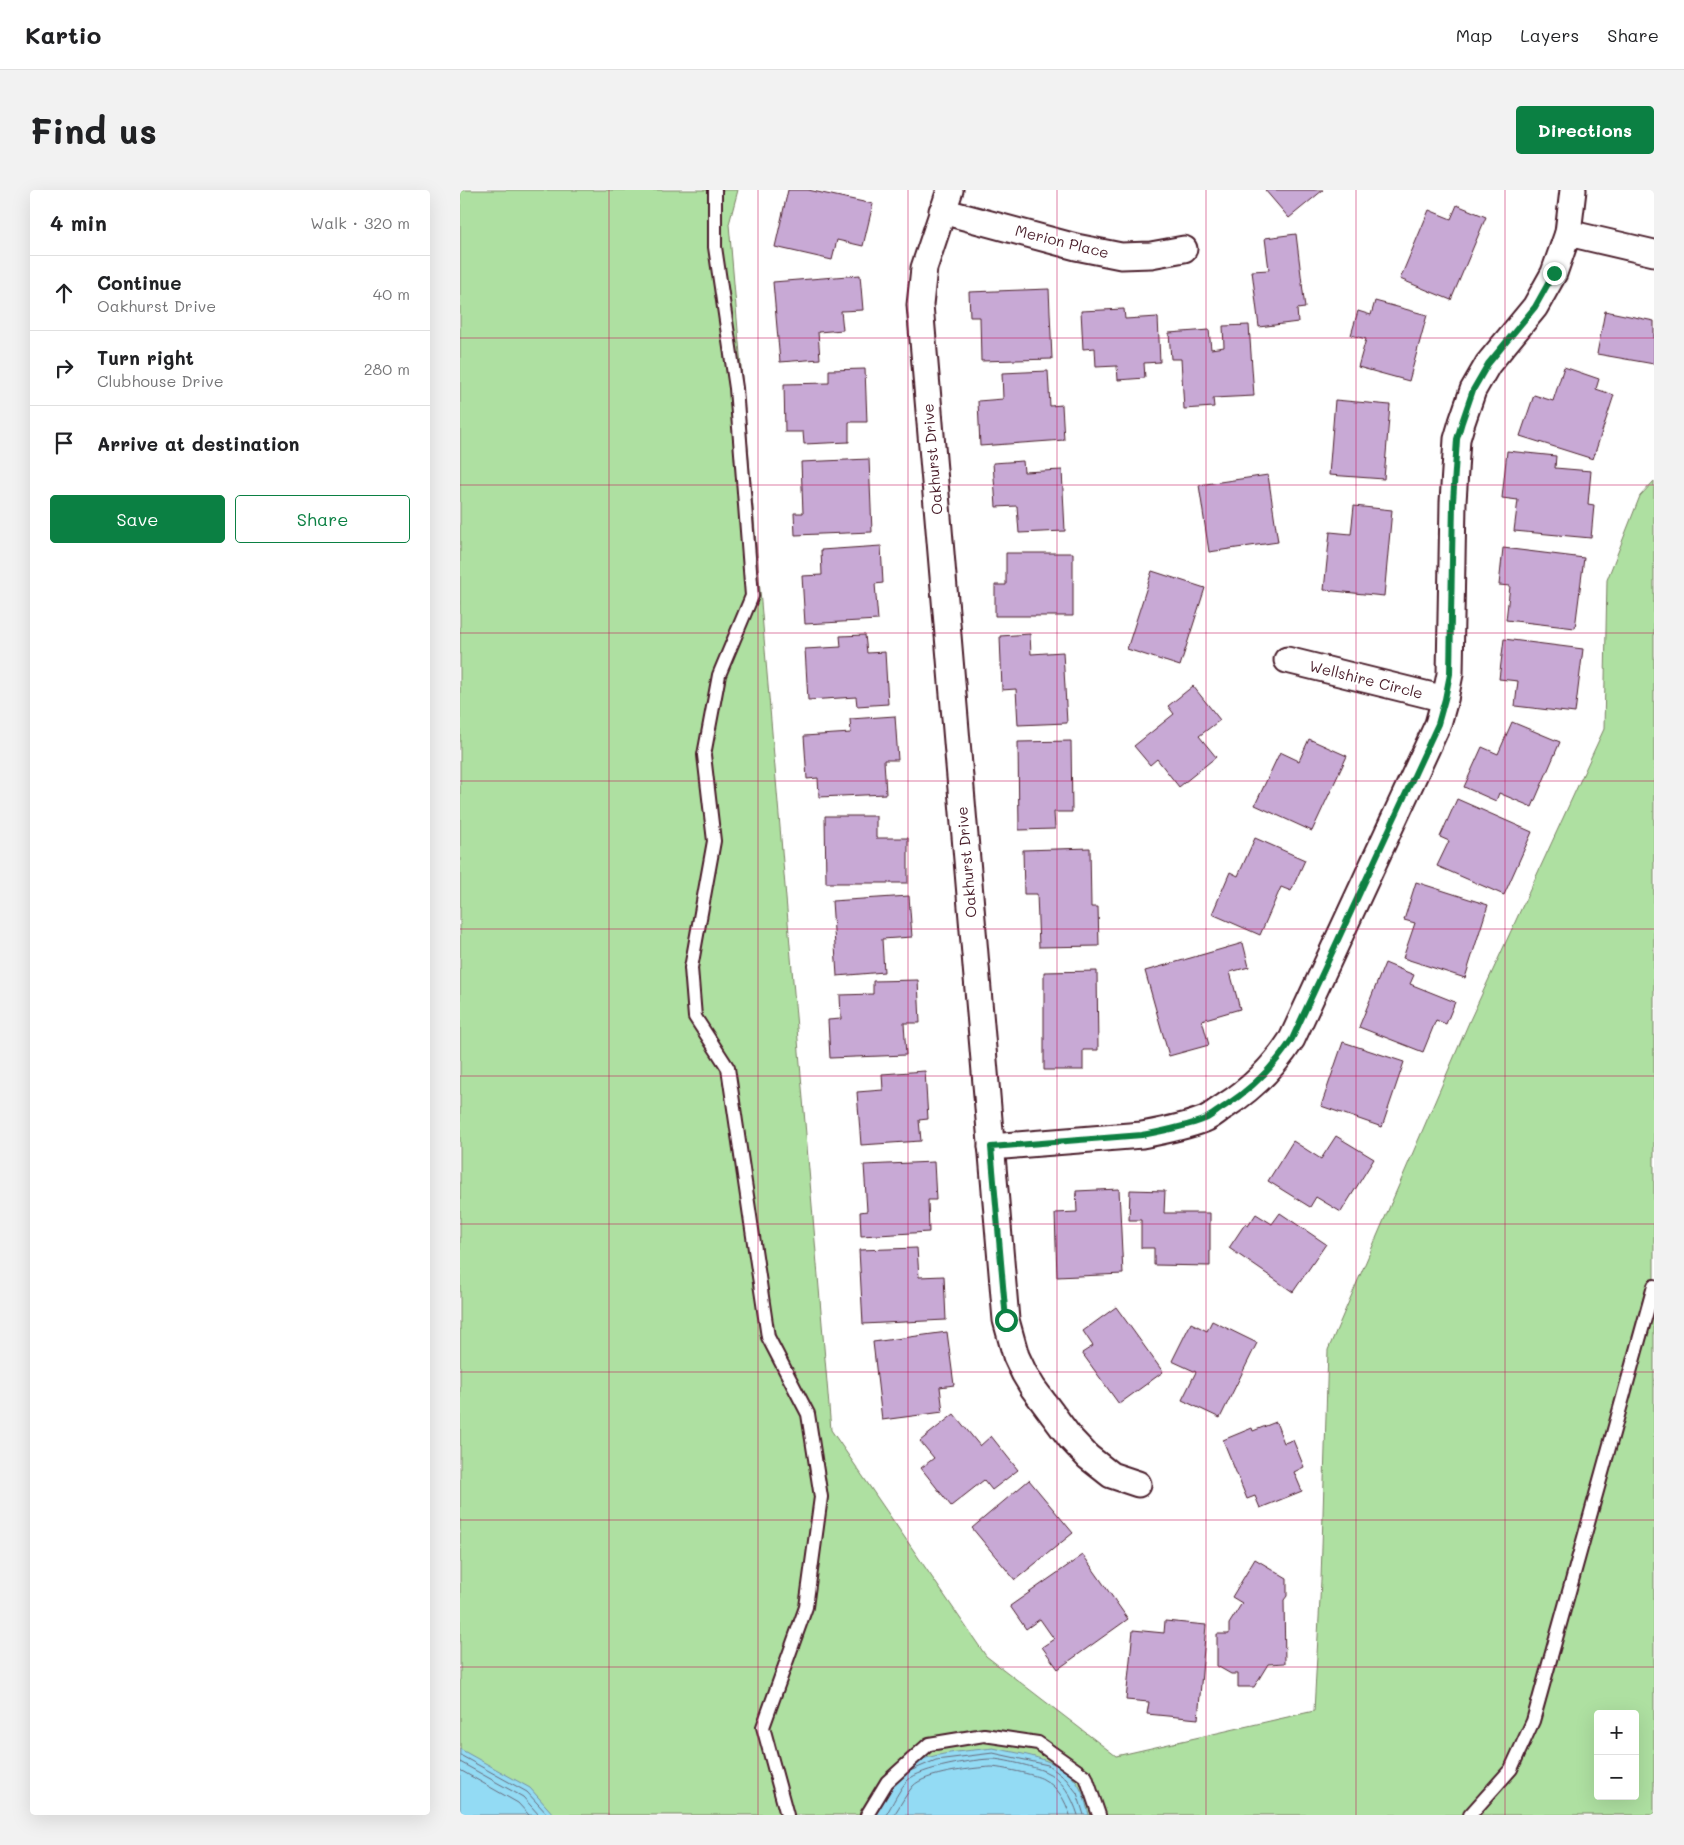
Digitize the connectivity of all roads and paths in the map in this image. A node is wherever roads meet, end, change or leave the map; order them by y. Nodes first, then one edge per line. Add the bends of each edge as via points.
1 (715, 190) edge
2 (1573, 190) edge
3 (946, 200) edge
4 (1568, 233) junction
5 (1184, 249) dead end
6 (1654, 253) edge
7 (1287, 660) dead end
8 (1445, 699) junction
9 (991, 1147) junction
10 (1654, 1286) edge
11 (1138, 1484) dead end
12 (787, 1815) edge
13 (867, 1815) edge
14 (1099, 1815) edge
15 (1470, 1815) edge

1 - 12 lane via 715,248 736,388 752,596 719,675 704,755 714,841 690,968 695,1017 728,1068 768,1337 808,1414 821,1497 806,1607 763,1727
2 - 4 street
3 - 5 street, Merion Place via 1076,247 1122,256
3 - 9 street, Oakhurst Drive via 924,268 920,305
4 - 6 street
4 - 8 street via 1554,273 1535,307 1488,364 1473,390 1457,439 1450,674
7 - 8 street, Wellshire Circle
8 - 9 street via 1438,724 1292,1039 1266,1074 1246,1093 1206,1118 1165,1131
9 - 11 street, Oakhurst Drive via 1006,1320 1020,1365 1033,1388 1088,1457 1111,1475
10 - 15 lane via 1534,1721 1510,1769
13 - 14 lane via 887,1782 929,1744 984,1736 1038,1743 1086,1777

